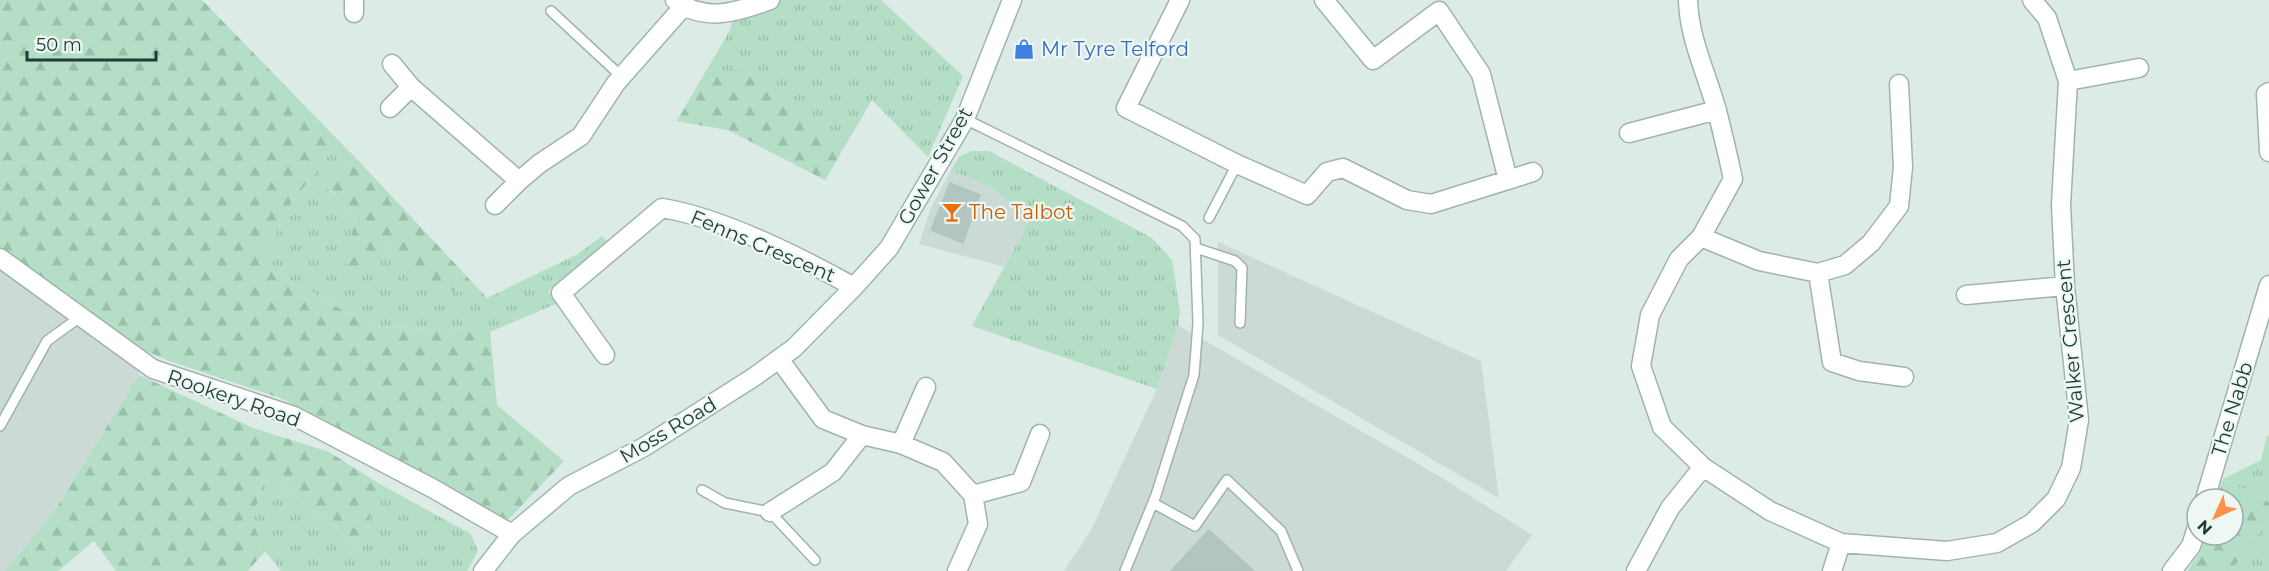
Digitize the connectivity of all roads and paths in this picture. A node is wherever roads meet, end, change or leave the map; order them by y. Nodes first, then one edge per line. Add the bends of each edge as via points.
1 (770, 0) edge
2 (1012, 0) edge
3 (1180, 0) edge
4 (1324, 0) edge
5 (1688, 0) edge
6 (2032, 0) edge
7 (679, 3) edge
8 (551, 11) dead end
9 (392, 64) dead end
10 (2139, 68) dead end
11 (622, 77) junction
12 (2068, 81) junction
13 (1899, 84) dead end
14 (411, 87) junction
15 (2269, 92) edge
16 (390, 108) dead end
17 (1717, 110) junction
18 (965, 119) junction
19 (1629, 133) dead end
20 (2269, 152) edge
21 (1236, 164) junction
22 (1533, 172) dead end
23 (1508, 180) junction
24 (519, 181) junction
25 (495, 205) dead end
26 (1209, 218) dead end
27 (1701, 237) junction
28 (1196, 248) junction
29 (0, 258) edge
30 (1818, 273) junction
31 (2269, 285) edge
32 (2065, 286) junction
33 (854, 287) junction
34 (1966, 295) dead end
35 (81, 317) junction
36 (1240, 323) dead end
37 (605, 355) dead end
38 (779, 359) junction
39 (1904, 377) dead end
40 (926, 387) dead end
41 (0, 426) edge
42 (1040, 434) dead end
43 (862, 435) junction
44 (901, 444) junction
45 (1703, 467) junction
46 (2209, 487) edge
47 (702, 490) dead end
48 (973, 495) junction
49 (1153, 503) junction
50 (770, 512) junction
51 (512, 534) junction
52 (1841, 543) junction
53 (2191, 547) edge
54 (815, 560) dead end
55 (1126, 570) edge
56 (483, 571) edge
57 (957, 571) edge
58 (1298, 571) edge
59 (1636, 571) edge
60 (1832, 571) edge
61 (2172, 571) edge

1 - 7 street via 717,15
2 - 18 street, Gower Street
3 - 21 street via 1126,108
4 - 23 street via 1373,60 1439,11 1481,75
5 - 17 street, Walker Crescent via 1697,51
6 - 12 street, Walker Crescent via 2047,18
7 - 11 street
8 - 11 lane
9 - 14 street
10 - 12 street
11 - 24 street via 581,136
12 - 32 street, Walker Crescent via 2061,205
13 - 30 street via 1903,167 1899,206 1871,243 1845,265
14 - 16 street
14 - 24 street
15 - 20 street
17 - 19 street
17 - 27 street, Walker Crescent via 1733,179
18 - 28 lane via 1182,226 1196,239
18 - 33 street, Gower Street via 889,248
21 - 23 street via 1307,195 1327,172 1343,168 1407,200 1431,204
21 - 26 lane
22 - 23 street
24 - 25 street
27 - 30 street via 1759,261
27 - 45 street, Walker Crescent via 1679,259 1650,315 1641,366 1662,427
28 - 36 lane via 1234,261 1242,268
28 - 49 lane via 1198,323 1194,375
29 - 35 street, Rookery Road
30 - 39 street via 1832,362 1859,371
31 - 46 street, The Nabb
32 - 34 street
32 - 52 street, Walker Crescent via 2079,420 2072,468 2056,500 2032,523 1997,543 1947,551
33 - 37 street, Fenns Crescent via 802,258 687,212 662,208 561,293
33 - 38 street, Moss Road
35 - 41 lane via 47,341
35 - 51 street, Rookery Road via 153,369 294,416
38 - 43 street via 823,419
38 - 51 street, Moss Road via 644,447 569,486
40 - 44 street
42 - 48 street via 1021,482
43 - 44 street
43 - 50 street via 832,472
44 - 48 street via 943,462
45 - 52 street, Walker Crescent via 1770,511
45 - 59 street via 1670,508
47 - 50 lane via 725,503
48 - 57 street via 978,524
49 - 55 lane
49 - 58 lane via 1196,526 1227,480 1281,531
50 - 54 lane
51 - 56 street, Moss Road
52 - 60 street
53 - 61 street

